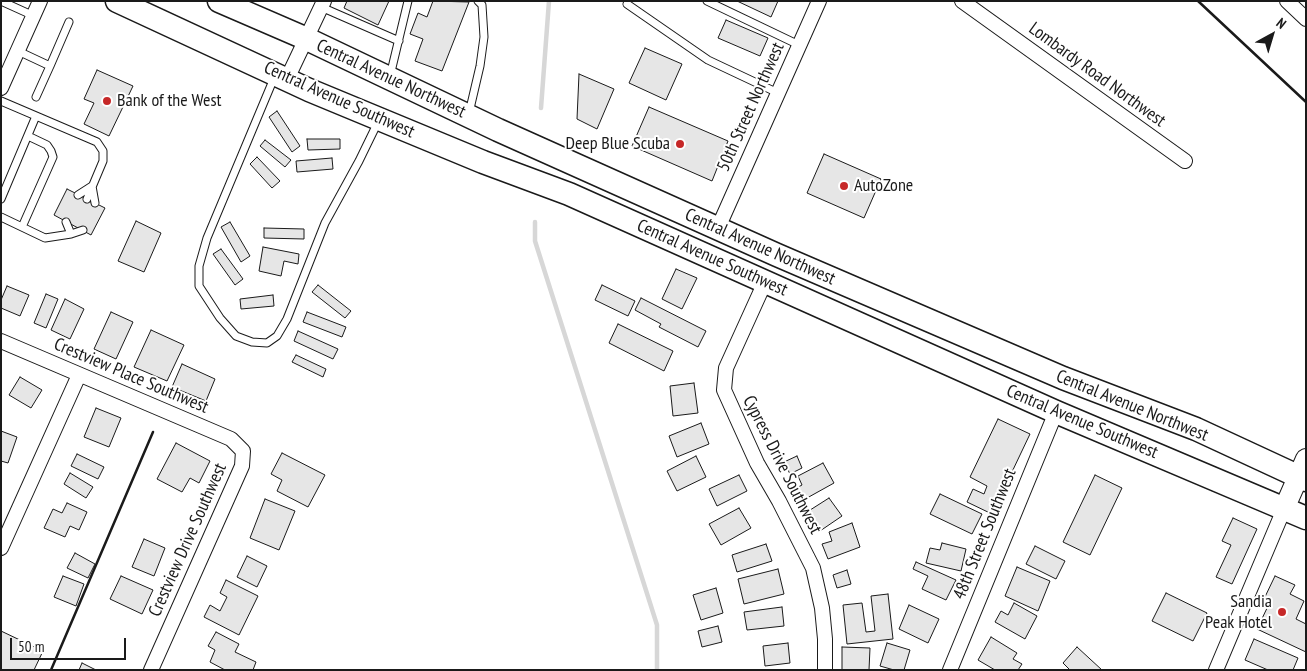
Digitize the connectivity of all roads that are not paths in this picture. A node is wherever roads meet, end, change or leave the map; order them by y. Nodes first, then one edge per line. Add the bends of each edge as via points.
1 (40, 1) edge
2 (117, 1) edge
3 (219, 1) edge
4 (408, 1) edge
5 (478, 1) edge
6 (707, 1) edge
7 (819, 1) edge
8 (962, 1) edge
9 (1287, 1) edge
10 (1, 2) edge
11 (323, 4) edge
12 (627, 4) dead end
13 (34, 16) junction
14 (1306, 19) edge
15 (69, 22) dead end
16 (307, 39) junction
17 (399, 41) junction
18 (799, 45) junction
19 (18, 51) junction
20 (50, 66) junction
21 (281, 76) junction
22 (389, 79) junction
23 (1, 88) edge
24 (778, 93) junction
25 (36, 97) dead end
26 (1, 100) edge
27 (36, 116) junction
28 (469, 116) junction
29 (380, 119) junction
30 (28, 136) junction
31 (1185, 161) dead end
32 (92, 186) junction
33 (78, 195) dead end
34 (1, 199) edge
35 (87, 199) dead end
36 (94, 203) dead end
37 (1, 218) edge
38 (66, 222) dead end
39 (75, 226) dead end
40 (22, 227) junction
41 (718, 228) junction
42 (83, 230) dead end
43 (71, 234) junction
44 (765, 282) junction
45 (1, 340) edge
46 (79, 374) junction
47 (1056, 412) junction
48 (243, 451) joint
49 (1303, 472) edge
50 (1284, 509) junction
51 (1306, 518) edge
52 (1, 548) edge
53 (151, 670) edge
54 (825, 670) edge
55 (950, 670) edge
56 (1216, 670) edge

1 - 13 street
2 - 21 main road, Central Avenue Southwest
3 - 16 main road, Central Avenue Northwest
4 - 17 lane
5 - 28 lane via 482,5 484,37
6 - 18 lane
7 - 18 street, 50th Street Northwest
8 - 31 street, Lombardy Road Northwest
9 - 14 street
10 - 13 lane
11 - 16 street
11 - 17 lane
12 - 24 lane via 708,60
13 - 19 street
15 - 20 lane
16 - 21 street
16 - 22 main road, Central Avenue Northwest
17 - 22 lane
18 - 24 street, 50th Street Northwest
19 - 20 lane
19 - 23 street
20 - 25 lane
21 - 29 main road, Central Avenue Southwest
21 - 29 lane via 207,238 199,266 199,286 236,336 267,343 277,336 287,319 325,223
22 - 28 main road, Central Avenue Northwest
24 - 41 street, 50th Street Northwest
26 - 27 lane
27 - 30 lane
27 - 32 lane via 96,142 103,151 103,161
28 - 41 main road, Central Avenue Northwest
29 - 44 main road, Central Avenue Southwest via 569,194
30 - 34 lane
30 - 40 lane via 47,145 53,157
32 - 33 lane
32 - 35 lane
32 - 36 lane
37 - 40 lane
38 - 43 lane
39 - 43 lane
40 - 43 lane via 46,238
41 - 49 main road, Central Avenue Northwest via 1063,378
42 - 43 lane
44 - 47 main road, Central Avenue Southwest
44 - 54 street, Cypress Drive Southwest via 726,368 724,390 757,463 813,568 826,639
45 - 46 street, Crestview Place Southwest
46 - 48 street, Crestview Place Southwest via 231,440
46 - 52 street
47 - 50 main road, Central Avenue Southwest
47 - 55 street, 48th Street Southwest
48 - 53 street, Crestview Drive Southwest via 242,466
49 - 50 street
50 - 51 main road, Central Avenue Southwest
50 - 56 street

